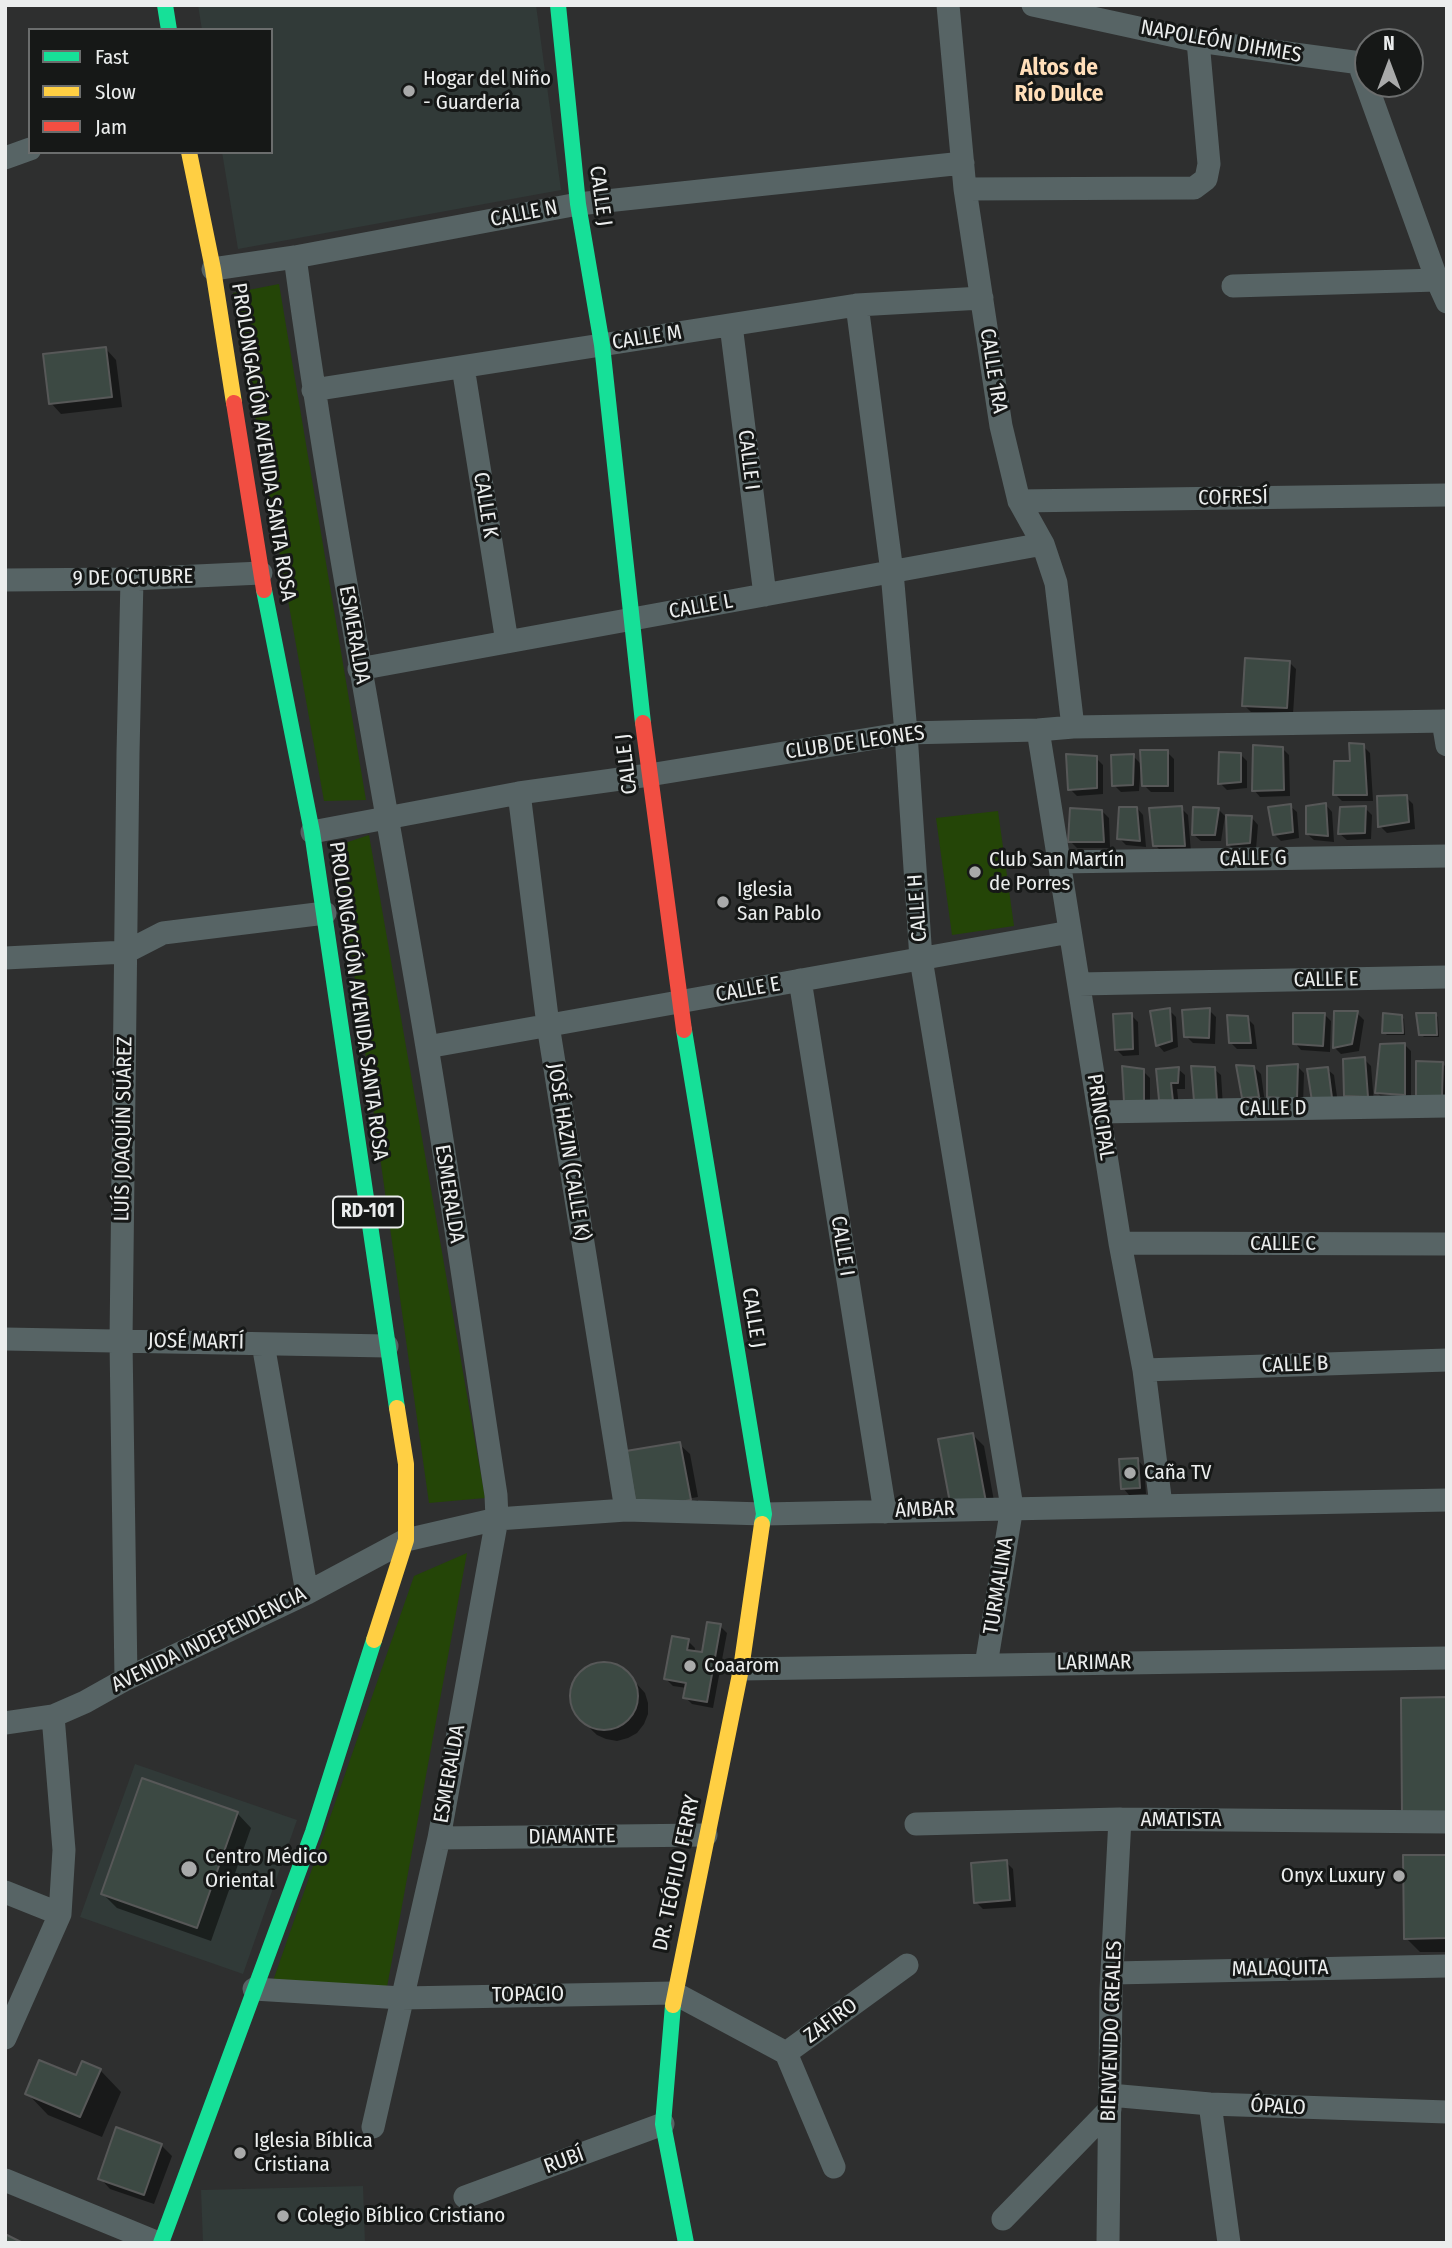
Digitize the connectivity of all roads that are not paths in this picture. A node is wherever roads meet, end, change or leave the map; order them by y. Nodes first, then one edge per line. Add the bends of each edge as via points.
1 (165, 5) edge
2 (558, 5) edge
3 (948, 5) edge
4 (1039, 6) edge
5 (169, 28) edge
6 (1198, 41) junction
7 (1354, 63) edge
8 (1375, 98) edge
9 (28, 150) edge
10 (189, 154) edge
11 (5, 158) edge
12 (964, 163) junction
13 (965, 189) junction
14 (578, 204) junction
15 (295, 257) junction
16 (213, 270) junction
17 (1437, 280) junction
18 (1233, 286) dead end
19 (982, 298) junction
20 (1447, 302) edge
21 (857, 305) junction
22 (731, 325) junction
23 (602, 345) junction
24 (463, 367) junction
25 (313, 390) junction
26 (1447, 495) edge
27 (1019, 501) junction
28 (1043, 544) junction
29 (892, 572) junction
30 (261, 573) junction
31 (132, 579) junction
32 (5, 580) edge
33 (765, 595) junction
34 (631, 620) junction
35 (507, 642) junction
36 (359, 669) junction
37 (1445, 721) edge
38 (1073, 727) junction
39 (1038, 730) junction
40 (906, 733) junction
41 (1447, 745) edge
42 (649, 775) junction
43 (519, 793) junction
44 (386, 818) junction
45 (312, 832) junction
46 (1447, 856) edge
47 (1059, 862) junction
48 (325, 913) junction
49 (1070, 932) junction
50 (126, 951) junction
51 (5, 958) edge
52 (922, 959) junction
53 (1447, 977) edge
54 (800, 980) junction
55 (1079, 984) junction
56 (679, 1002) junction
57 (548, 1026) junction
58 (427, 1047) junction
59 (1447, 1106) edge
60 (1099, 1112) junction
61 (1120, 1243) junction
62 (1447, 1244) edge
63 (5, 1339) edge
64 (121, 1341) junction
65 (263, 1344) junction
66 (387, 1346) junction
67 (1447, 1360) edge
68 (1144, 1370) junction
69 (1447, 1500) edge
70 (1161, 1505) junction
71 (1012, 1507) junction
72 (625, 1510) junction
73 (885, 1512) junction
74 (764, 1514) junction
75 (497, 1519) junction
76 (407, 1540) junction
77 (307, 1593) junction
78 (1447, 1658) edge
79 (986, 1665) junction
80 (741, 1668) junction
81 (126, 1679) junction
82 (53, 1716) junction
83 (5, 1723) edge
84 (1120, 1819) junction
85 (1447, 1822) edge
86 (916, 1824) dead end
87 (706, 1835) junction
88 (439, 1838) junction
89 (5, 1892) edge
90 (60, 1914) junction
91 (907, 1965) dead end
92 (1447, 1966) edge
93 (1113, 1973) junction
94 (254, 1989) junction
95 (674, 1993) junction
96 (402, 1998) junction
97 (5, 2038) edge
98 (786, 2053) junction
99 (1110, 2102) junction
100 (1210, 2104) junction
101 (1447, 2112) edge
102 (663, 2124) junction
103 (373, 2127) dead end
104 (834, 2167) dead end
105 (5, 2180) edge
106 (465, 2197) dead end
107 (1003, 2219) dead end
108 (160, 2243) edge
109 (686, 2243) edge
110 (1108, 2243) edge
111 (1229, 2243) edge

1 - 5 street
2 - 14 street, CALLE J
3 - 12 street, CALLE 1RA
4 - 6 street, NAPOLEÓN DIHMES
6 - 7 street, NAPOLEÓN DIHMES
6 - 13 street via 1209,164 1206,179 1194,188
8 - 17 street
9 - 11 street
10 - 16 street, PROLONGACIÓN AVENIDA SANTA ROSA / RD-101
12 - 13 street, CALLE 1RA
12 - 14 street, CALLE N
13 - 19 street, CALLE 1RA
14 - 15 street, CALLE N
14 - 23 street, CALLE J
15 - 16 street, CALLE N
15 - 25 street, ESMERALDA
16 - 30 street, PROLONGACIÓN AVENIDA SANTA ROSA / RD-101
17 - 18 street
17 - 20 street
19 - 21 street, CALLE M
19 - 27 street, CALLE 1RA via 1001,426
21 - 22 street, CALLE M
21 - 29 street, CALLE H
22 - 23 street, CALLE M
22 - 33 street, CALLE I
23 - 24 street, CALLE M
23 - 34 street, CALLE J
24 - 25 street, CALLE M
24 - 35 street, CALLE K
25 - 36 street, ESMERALDA
26 - 27 street, COFRESÍ
27 - 28 street, CALLE 1RA
28 - 29 street, CALLE L
28 - 38 street, CALLE 1RA via 1056,583
29 - 33 street, CALLE L
29 - 40 street, CALLE H
30 - 31 street, 9 DE OCTUBRE
30 - 45 street, PROLONGACIÓN AVENIDA SANTA ROSA / RD-101
31 - 32 street, 9 DE OCTUBRE
31 - 50 street, LUÍS JOAQUÍN SUÁREZ
33 - 34 street, CALLE L
34 - 35 street, CALLE L
34 - 42 street, CALLE J
35 - 36 street, CALLE L
36 - 44 street, ESMERALDA
37 - 38 street, CLUB DE LEONES
37 - 41 street
38 - 39 street, CLUB DE LEONES
39 - 40 street, CLUB DE LEONES
39 - 47 street, PRINCIPAL
40 - 42 street, CLUB DE LEONES
40 - 52 street, CALLE H
42 - 43 street, CLUB DE LEONES
42 - 56 street, CALLE J
43 - 44 street, CLUB DE LEONES
43 - 57 street, JOSÉ HAZIN (CALLE K)
44 - 45 street, CLUB DE LEONES
44 - 58 street, ESMERALDA
45 - 48 street, PROLONGACIÓN AVENIDA SANTA ROSA / RD-101
46 - 47 street, CALLE G
47 - 49 street, PRINCIPAL
48 - 50 street via 163,933
48 - 66 street, PROLONGACIÓN AVENIDA SANTA ROSA / RD-101
49 - 52 street, CALLE E
49 - 55 street, PRINCIPAL
50 - 51 street
50 - 64 street, LUÍS JOAQUÍN SUÁREZ
52 - 54 street, CALLE E
52 - 71 street, CALLE H
53 - 55 street, CALLE E
54 - 56 street, CALLE E
54 - 73 street, CALLE I
55 - 60 street, PRINCIPAL
56 - 57 street, CALLE E
56 - 74 street, CALLE J
57 - 58 street, CALLE E
57 - 72 street, JOSÉ HAZIN (CALLE K)
58 - 75 street, ESMERALDA
59 - 60 street, CALLE D
60 - 61 street, PRINCIPAL
61 - 62 street, CALLE C
61 - 68 street, PRINCIPAL
63 - 64 street, JOSÉ MARTÍ
64 - 65 street, JOSÉ MARTÍ
64 - 81 street, LUÍS JOAQUÍN SUÁREZ
65 - 66 street, JOSÉ MARTÍ
65 - 77 street
66 - 76 street, PROLONGACIÓN AVENIDA SANTA ROSA / RD-101 via 406,1464
67 - 68 street, CALLE B
68 - 70 street, PRINCIPAL
69 - 70 street, ÁMBAR
70 - 71 street, ÁMBAR
71 - 73 street, ÁMBAR
71 - 79 street, TURMALINA
72 - 74 street, ÁMBAR
72 - 75 street, ÁMBAR
73 - 74 street, ÁMBAR
74 - 80 street, DR. TEÓFILO FERRY
75 - 76 street, ÁMBAR
75 - 88 street, ESMERALDA
76 - 77 street, AVENIDA INDEPENDENCIA
76 - 94 street, PROLONGACIÓN AVENIDA SANTA ROSA / RD-101 via 313,1832
77 - 81 street, AVENIDA INDEPENDENCIA
78 - 79 street, LARIMAR
79 - 80 street, LARIMAR
80 - 87 street, DR. TEÓFILO FERRY
81 - 82 street, AVENIDA INDEPENDENCIA
82 - 83 street, AVENIDA INDEPENDENCIA
82 - 90 street via 64,1850
84 - 85 street, AMATISTA
84 - 86 street, AMATISTA
84 - 93 street, BIENVENIDO CREALES
87 - 88 street, DIAMANTE
87 - 95 street, DR. TEÓFILO FERRY
88 - 96 street, ESMERALDA
89 - 90 street
90 - 97 street
91 - 98 street, ZAFIRO
92 - 93 street, MALAQUITA
93 - 99 street, BIENVENIDO CREALES
94 - 96 street, TOPACIO
94 - 108 street, PROLONGACIÓN AVENIDA SANTA ROSA / RD-101
95 - 96 street, TOPACIO
95 - 98 street, TOPACIO
95 - 102 street, DR. TEÓFILO FERRY
96 - 103 street, ESMERALDA
98 - 104 street, ZAFIRO
99 - 100 street, ÓPALO
99 - 107 street
99 - 110 street, BIENVENIDO CREALES
100 - 101 street, ÓPALO
100 - 111 street
102 - 106 street, RUBÍ
102 - 109 street, DR. TEÓFILO FERRY
105 - 108 street

